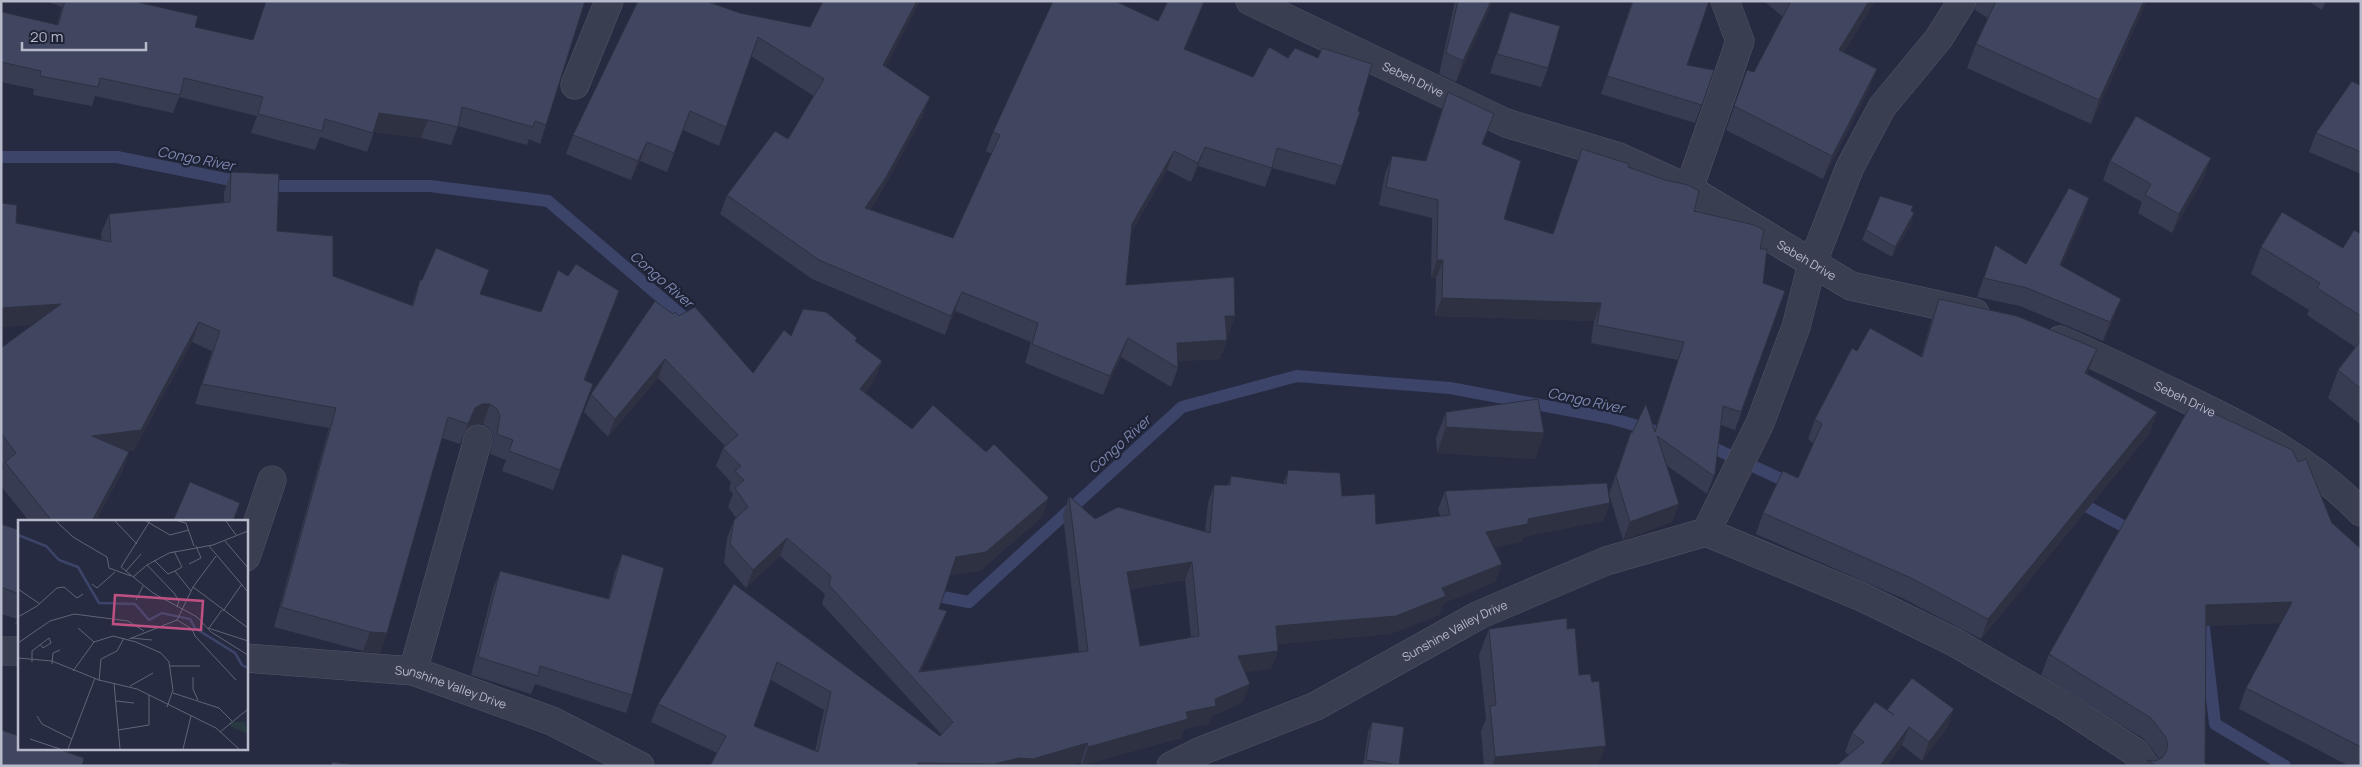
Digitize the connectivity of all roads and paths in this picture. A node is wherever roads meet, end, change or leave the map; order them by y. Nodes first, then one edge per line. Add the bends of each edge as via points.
1 (609, 1) edge
2 (1250, 1) edge
3 (1725, 1) edge
4 (1962, 1) edge
5 (575, 85) dead end
6 (1689, 189) junction
7 (1812, 264) junction
8 (1996, 317) edge
9 (2040, 332) edge
10 (478, 439) dead end
11 (272, 480) dead end
12 (2361, 512) edge
13 (1706, 532) junction
14 (248, 551) edge
15 (1, 651) edge
16 (18, 651) edge
17 (248, 658) edge
18 (413, 671) junction
19 (640, 766) edge
20 (1171, 766) edge
21 (2145, 766) edge

1 - 5 street
2 - 6 street, Sebeh Drive via 1506,123 1619,156
3 - 6 street via 1740,41
4 - 7 street via 1940,38 1882,107 1850,167
6 - 7 street, Sebeh Drive
7 - 8 street, Sebeh Drive via 1851,286
7 - 13 street via 1796,326 1760,423
9 - 12 street, Sebeh Drive via 2101,357 2252,430 2308,465
10 - 18 street
11 - 14 street
13 - 20 street, Sunshine Valley Drive via 1606,561 1480,615 1316,706
13 - 21 street via 1862,597 1954,642 2066,707 2135,752
15 - 16 street
17 - 18 street, Sunshine Valley Drive
18 - 19 street, Sunshine Valley Drive via 552,721

